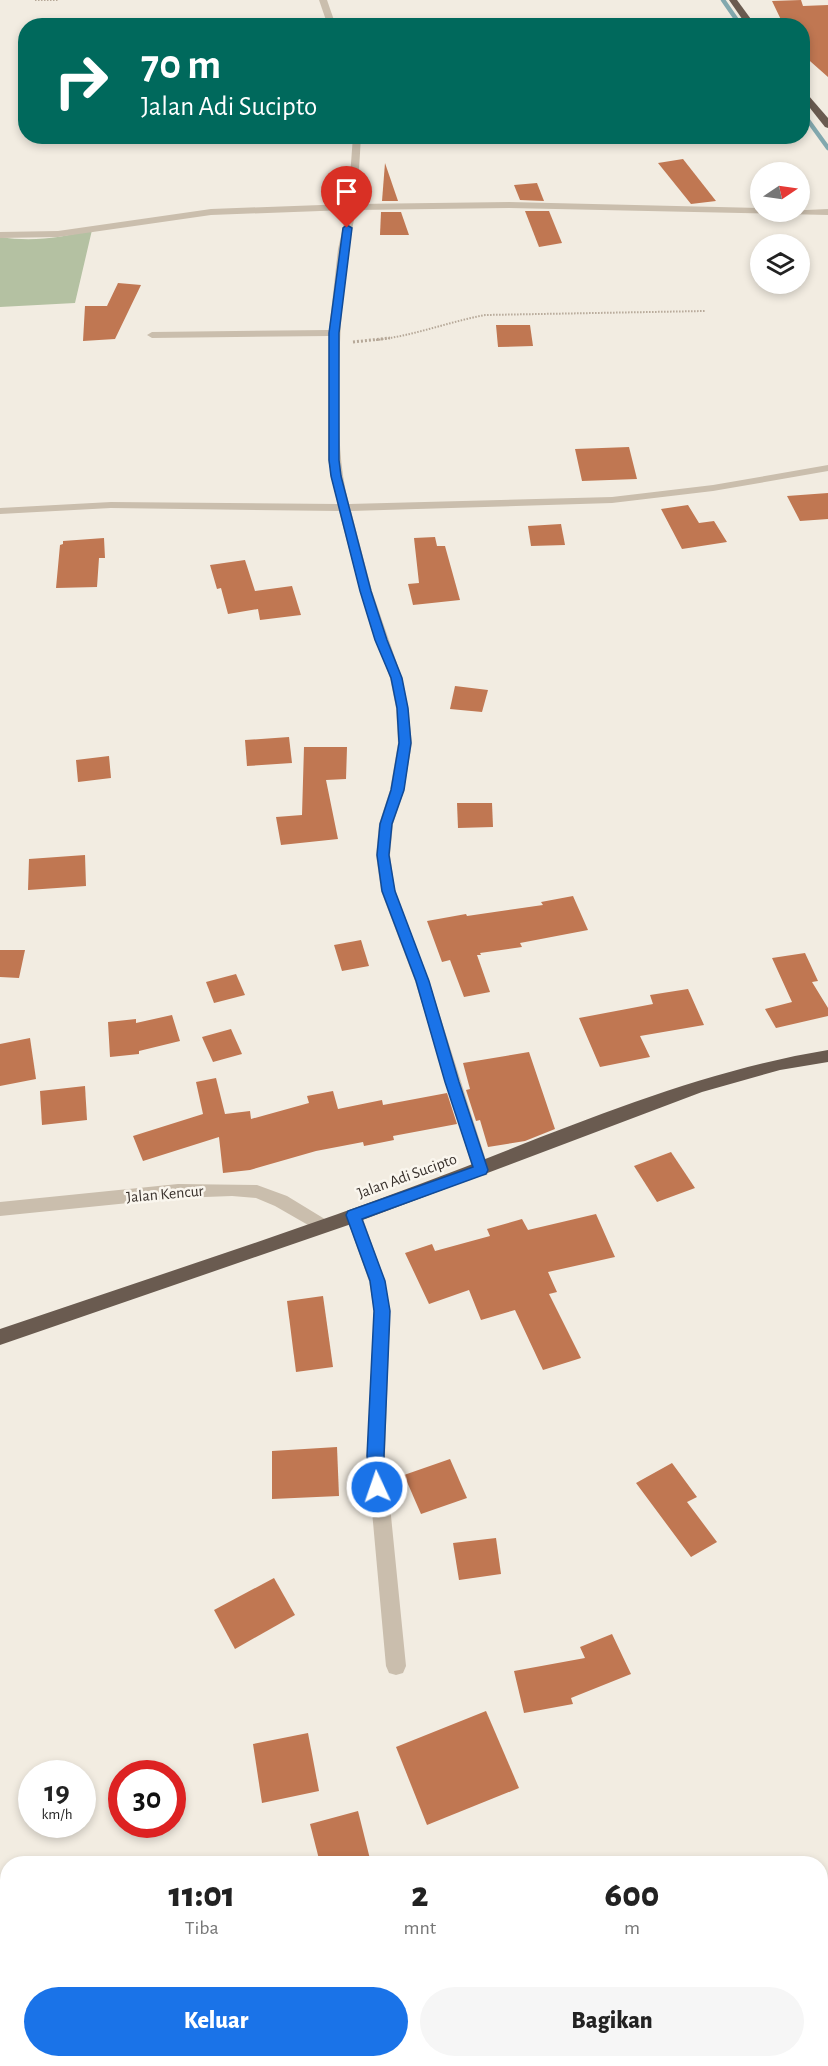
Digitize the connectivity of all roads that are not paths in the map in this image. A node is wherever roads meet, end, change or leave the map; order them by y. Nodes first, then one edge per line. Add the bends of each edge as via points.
1 (323, 0) edge
2 (733, 0) edge
3 (329, 18) edge
4 (746, 18) edge
5 (810, 101) edge
6 (828, 125) edge
7 (356, 144) edge
8 (352, 207) junction
9 (828, 212) edge
10 (0, 235) edge
11 (152, 335) dead end
12 (334, 338) junction
13 (828, 468) edge
14 (345, 508) junction
15 (0, 511) edge
16 (828, 1056) edge
17 (481, 1170) junction
18 (0, 1209) edge
19 (354, 1215) junction
20 (322, 1226) junction
21 (0, 1337) edge
22 (396, 1666) dead end

1 - 3 street
2 - 4 highway
5 - 6 highway
7 - 8 street
8 - 9 street via 509,205
8 - 10 street via 211,212 57,234
8 - 12 street via 343,249
11 - 12 street
12 - 14 street via 334,460
13 - 14 street via 612,501
14 - 15 street via 123,505
14 - 17 street via 402,708 405,743 398,790 386,824 383,855 388,891 422,981
16 - 17 highway, Jalan Adi Sucipto via 780,1064 699,1086
17 - 19 highway, Jalan Adi Sucipto
18 - 20 street, Jalan Kencur via 178,1191 232,1190 257,1192 281,1201
19 - 20 highway, Jalan Adi Sucipto
19 - 22 street via 381,1294 376,1456
20 - 21 highway, Jalan Adi Sucipto

